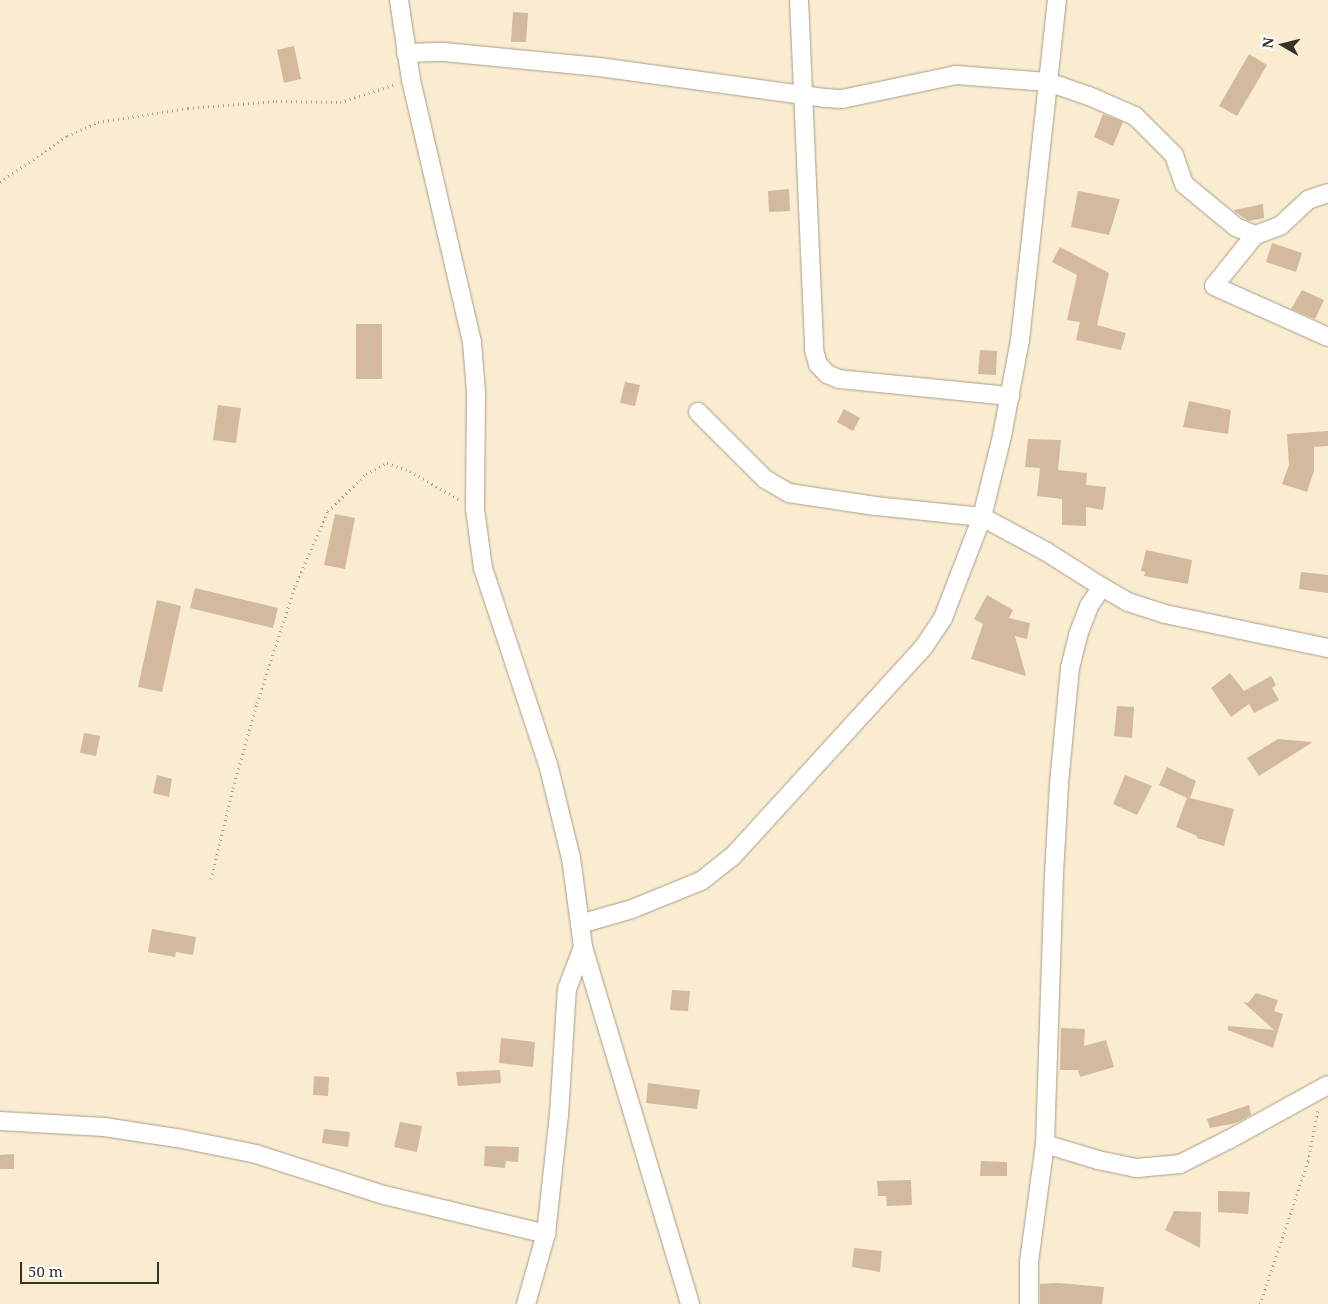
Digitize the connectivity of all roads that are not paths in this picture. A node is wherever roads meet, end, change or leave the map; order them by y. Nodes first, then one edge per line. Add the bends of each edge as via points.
1 (399, 0) edge
2 (799, 0) edge
3 (1057, 0) edge
4 (406, 53) junction
5 (1048, 82) junction
6 (803, 94) junction
7 (1328, 193) edge
8 (1255, 236) junction
9 (1328, 337) edge
10 (1010, 396) junction
11 (698, 412) dead end
12 (982, 517) junction
13 (1102, 587) junction
14 (1328, 648) edge
15 (580, 924) junction
16 (584, 947) junction
17 (1325, 1088) edge
18 (0, 1120) edge
19 (1045, 1144) junction
20 (546, 1234) junction
21 (526, 1304) edge
22 (690, 1304) edge
23 (1029, 1304) edge

1 - 4 street
2 - 6 street
3 - 5 street
4 - 6 street via 444,52 599,67
4 - 15 street via 472,342 476,393 475,509 482,568 548,764 571,858
5 - 6 street via 956,75 842,98
5 - 8 street via 1135,116 1174,155 1184,184 1236,227
5 - 10 street via 1020,340
6 - 10 street via 814,350 818,364 827,374 839,379
7 - 8 street via 1308,200 1280,226
8 - 9 street via 1214,286
10 - 12 street
11 - 12 street via 765,479 789,493
12 - 13 street
12 - 15 street via 943,618 923,648 732,857 701,881 632,909
13 - 14 street via 1128,602 1164,614
13 - 19 street via 1089,606 1078,635 1069,678 1054,874
15 - 16 street
16 - 20 street via 567,988 559,1115
16 - 22 street
17 - 19 street via 1180,1164 1137,1168
18 - 20 street via 104,1127 256,1154 384,1196
19 - 23 street via 1030,1262
20 - 21 street

